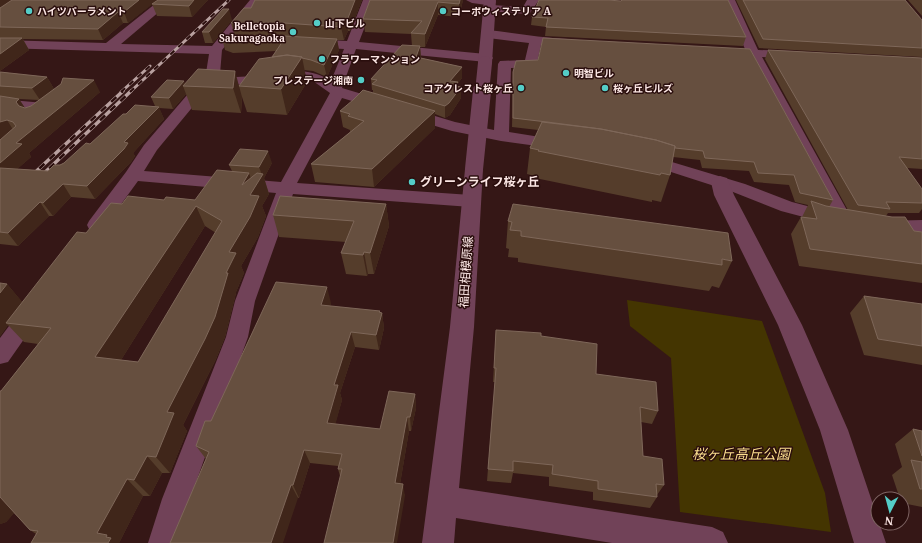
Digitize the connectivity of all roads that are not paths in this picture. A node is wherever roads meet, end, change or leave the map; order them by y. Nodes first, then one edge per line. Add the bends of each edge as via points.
1 (167, 0) edge
2 (256, 0) edge
3 (369, 0) edge
4 (472, 0) edge
5 (533, 0) edge
6 (729, 0) edge
7 (490, 3) edge
8 (488, 34) junction
9 (536, 41) junction
10 (236, 42) edge
11 (301, 42) edge
12 (0, 44) edge
13 (584, 44) edge
14 (351, 45) junction
15 (218, 46) junction
16 (109, 47) junction
17 (712, 51) edge
18 (753, 53) junction
19 (804, 55) edge
20 (485, 61) junction
21 (207, 82) junction
22 (336, 91) junction
23 (56, 97) edge
24 (0, 103) edge
25 (44, 107) junction
26 (32, 116) edge
27 (501, 136) junction
28 (572, 146) edge
29 (631, 156) edge
30 (133, 175) junction
31 (720, 182) junction
32 (286, 188) junction
33 (471, 201) junction
34 (858, 223) junction
35 (922, 226) edge
36 (87, 237) edge
37 (41, 299) edge
38 (0, 355) edge
39 (443, 501) junction
40 (162, 543) edge
41 (438, 543) edge
42 (712, 543) edge
43 (870, 543) edge

1 - 16 street
2 - 15 street
3 - 14 street
4 - 7 street
5 - 7 street via 526,10
6 - 18 street
7 - 8 street, 福田相模原線
8 - 9 street via 530,38
8 - 20 street, 福田相模原線
9 - 13 street
9 - 27 street via 531,64 505,64
10 - 15 street
11 - 14 street
12 - 16 street
14 - 20 street
14 - 22 street
15 - 16 street
15 - 21 street via 213,74
17 - 18 street
18 - 19 street
18 - 34 street
20 - 33 street, 福田相模原線, bridge
21 - 22 street via 253,80 292,74 316,78
21 - 30 street via 150,148
22 - 27 street via 452,126
22 - 32 street
23 - 25 street
24 - 25 street
25 - 26 street
27 - 28 street
29 - 31 street via 653,160
30 - 32 street
30 - 36 street
31 - 34 street via 816,216
31 - 43 street via 724,195 790,325 834,430
32 - 33 street
32 - 40 street via 245,301 237,337
33 - 39 street, 福田相模原線 via 462,326
34 - 35 street via 910,228
37 - 38 street
39 - 41 street, 福田相模原線
39 - 42 street

